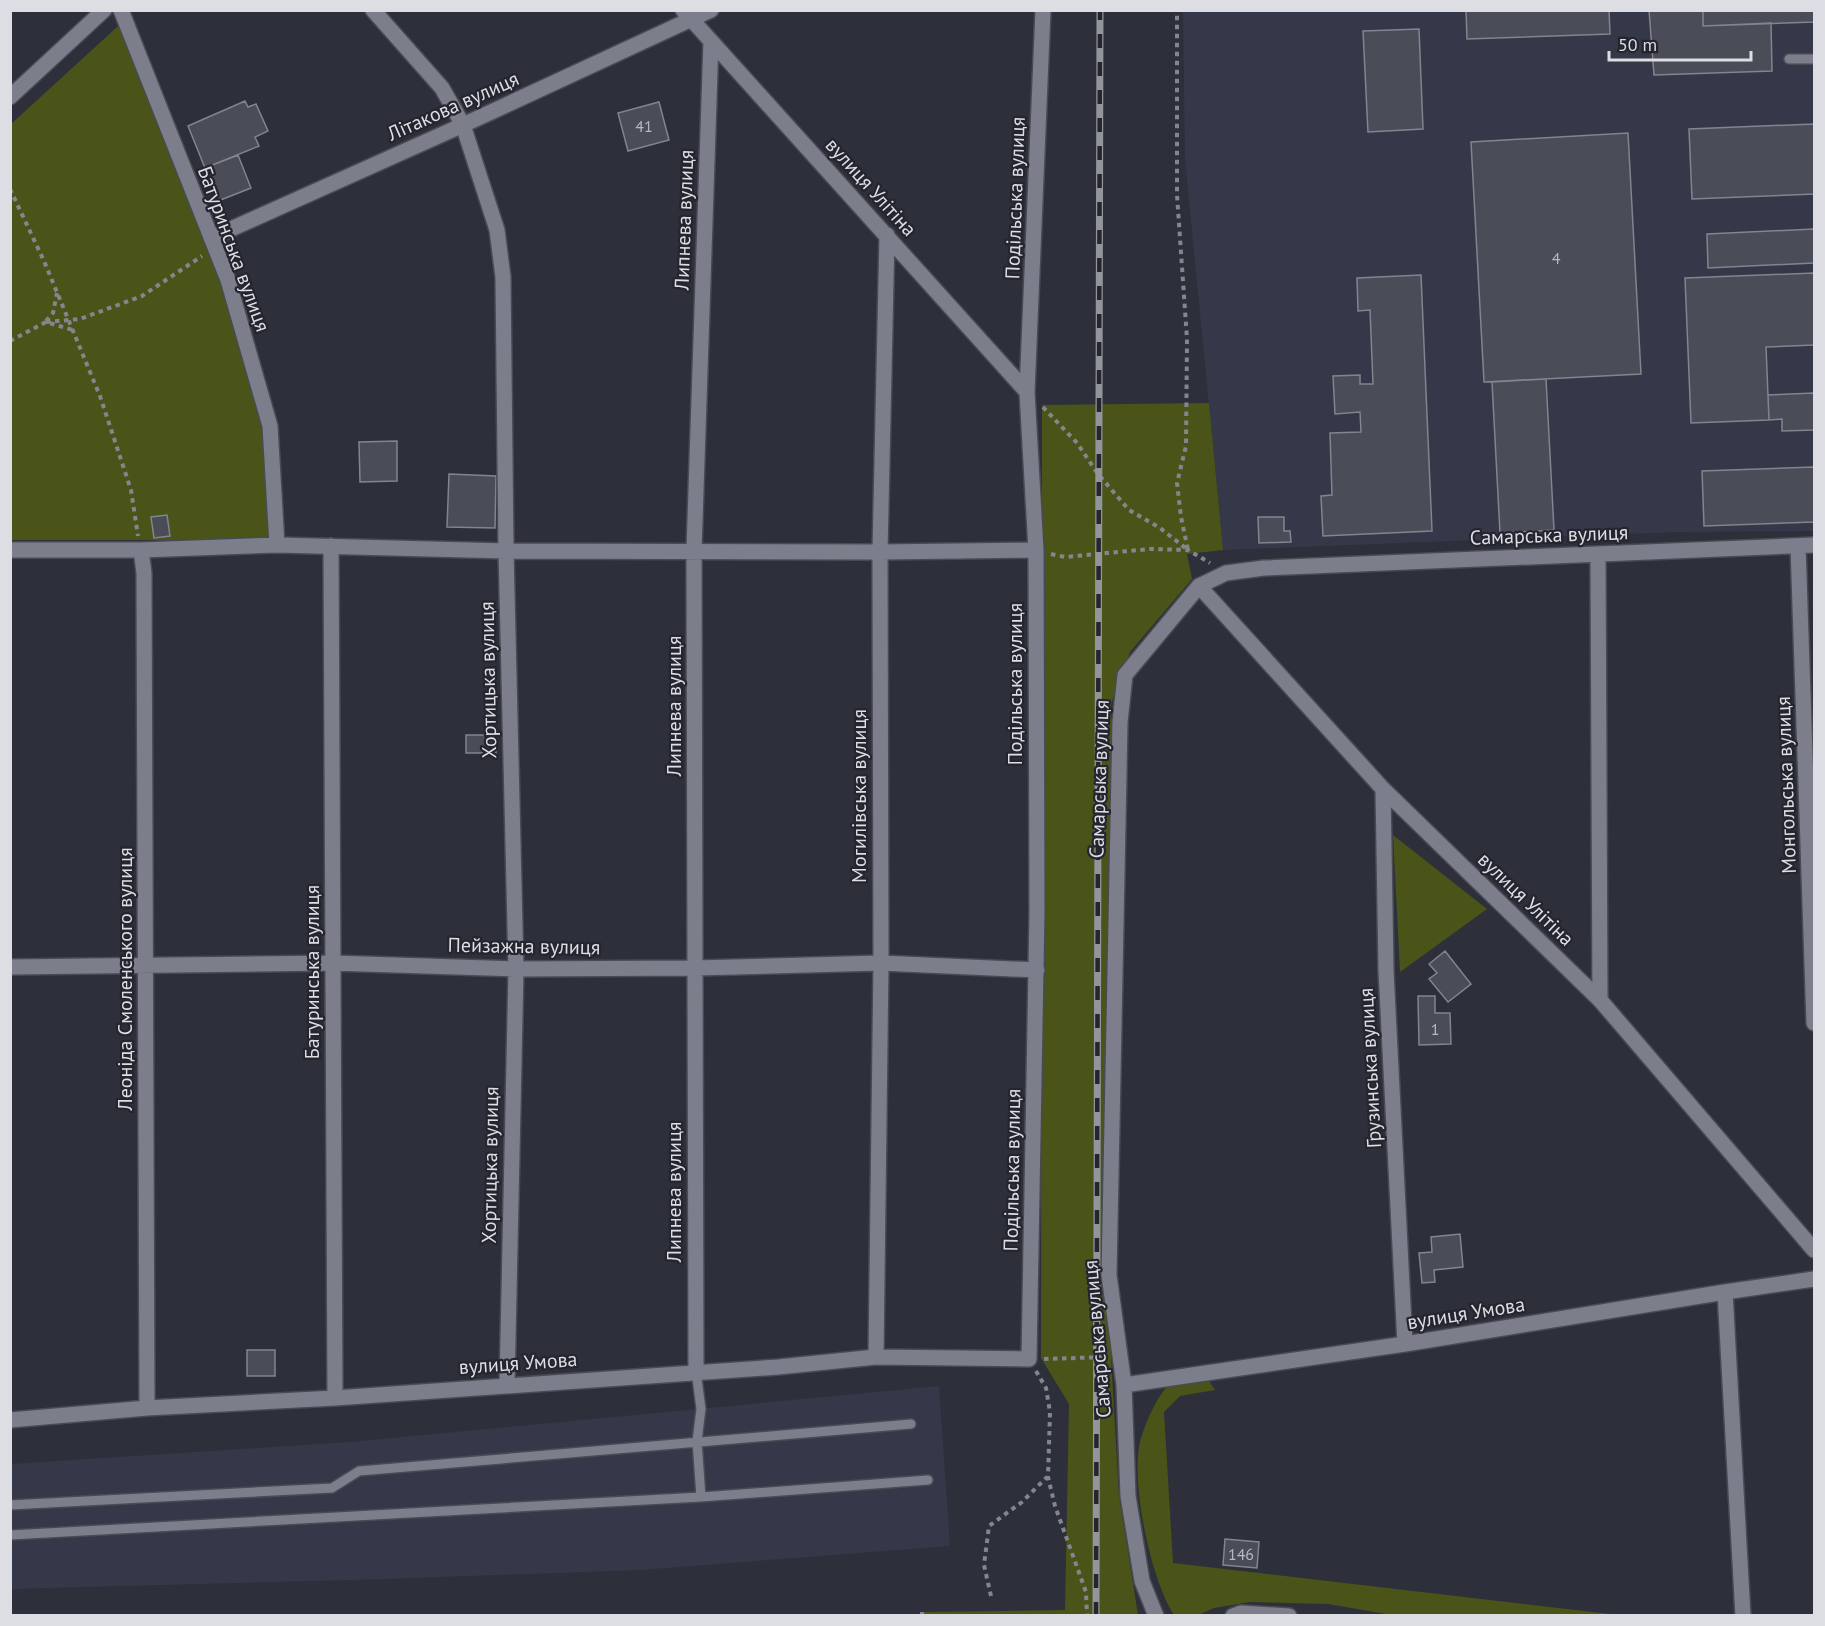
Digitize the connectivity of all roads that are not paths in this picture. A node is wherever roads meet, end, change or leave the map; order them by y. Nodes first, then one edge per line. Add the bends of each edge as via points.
1 (104, 10) edge
2 (121, 10) edge
3 (373, 10) edge
4 (711, 10) edge
5 (1043, 10) edge
6 (688, 15) edge
7 (711, 41) junction
8 (1789, 59) dead end
9 (1815, 59) edge
10 (10, 97) edge
11 (463, 125) junction
12 (887, 235) junction
13 (213, 243) junction
14 (1027, 392) junction
15 (277, 545) junction
16 (1815, 545) edge
17 (331, 546) junction
18 (1798, 546) junction
19 (10, 550) edge
20 (141, 550) junction
21 (694, 550) junction
22 (1036, 550) junction
23 (506, 551) junction
24 (880, 552) junction
25 (1598, 554) junction
26 (1199, 585) junction
27 (1383, 789) junction
28 (333, 963) junction
29 (881, 963) junction
30 (147, 964) junction
31 (10, 967) edge
32 (695, 968) junction
33 (516, 969) junction
34 (1037, 970) junction
35 (1600, 1000) junction
36 (1815, 1023) edge
37 (1815, 1250) edge
38 (1815, 1280) edge
39 (1725, 1292) junction
40 (1405, 1344) junction
41 (876, 1357) junction
42 (1029, 1359) joint
43 (696, 1371) junction
44 (1124, 1384) junction
45 (507, 1385) junction
46 (335, 1398) junction
47 (147, 1408) junction
48 (10, 1420) edge
49 (911, 1424) dead end
50 (697, 1441) junction
51 (928, 1480) dead end
52 (701, 1497) junction
53 (10, 1506) edge
54 (10, 1535) edge
55 (1156, 1616) edge
56 (1233, 1616) edge
57 (1289, 1616) edge
58 (1743, 1616) edge

1 - 10 street
2 - 13 street, Батуринська вулиця
3 - 11 street, Хортицька вулиця via 442,88
4 - 6 street, Літакова вулиця
5 - 14 street, Подільська вулиця
6 - 7 street, вулиця Улітіна
6 - 11 street, Літакова вулиця
7 - 12 street, вулиця Улітіна
7 - 21 street, Липнева вулиця
8 - 9 lane
11 - 13 street, Літакова вулиця
11 - 23 street, Хортицька вулиця via 497,230 503,277
12 - 14 street, вулиця Улітіна
12 - 24 street, Могилівська вулиця
13 - 15 street, Батуринська вулиця via 228,280 270,426
14 - 22 street, Подільська вулиця
15 - 17 street
15 - 20 street
16 - 18 street, Самарська вулиця
17 - 23 street
17 - 28 street, Батуринська вулиця
18 - 25 street, Самарська вулиця
18 - 36 street, Монгольська вулиця
19 - 20 street
20 - 30 street, Леоніда Смоленського вулиця
21 - 23 street
21 - 24 street
21 - 32 street, Липнева вулиця
22 - 24 street
22 - 34 street, Подільська вулиця
23 - 33 street, Хортицька вулиця
24 - 29 street, Могилівська вулиця
25 - 26 street, Самарська вулиця via 1264,568 1226,573
25 - 35 street
26 - 27 street, вулиця Улітіна
26 - 44 street, Самарська вулиця via 1125,675 1120,722 1109,1275
27 - 35 street, вулиця Улітіна
27 - 40 street, Грузинська вулиця via 1386,971
28 - 30 street, Пейзажна вулиця
28 - 33 street, Пейзажна вулиця
28 - 46 street, Батуринська вулиця
29 - 32 street, Пейзажна вулиця
29 - 34 street, Пейзажна вулиця
29 - 41 street, Могилівська вулиця
30 - 31 street, Пейзажна вулиця
30 - 47 street, Леоніда Смоленського вулиця
32 - 33 street, Пейзажна вулиця
32 - 43 street, Липнева вулиця
33 - 45 street, Хортицька вулиця
34 - 42 street, Подільська вулиця
35 - 37 street, вулиця Улітіна
38 - 39 street, вулиця Умова
39 - 40 street, вулиця Умова
39 - 58 street
40 - 44 street, вулиця Умова
41 - 42 street, вулиця Умова
41 - 43 street, вулиця Умова
43 - 45 street, вулиця Умова
43 - 50 lane via 702,1409
44 - 55 street, Самарська вулиця via 1128,1496 1142,1581
45 - 46 street, вулиця Умова
46 - 47 street, вулиця Умова
47 - 48 street, вулиця Умова
49 - 50 lane
50 - 52 lane
50 - 53 lane via 359,1471 332,1488
51 - 52 lane
52 - 54 lane
56 - 57 street

